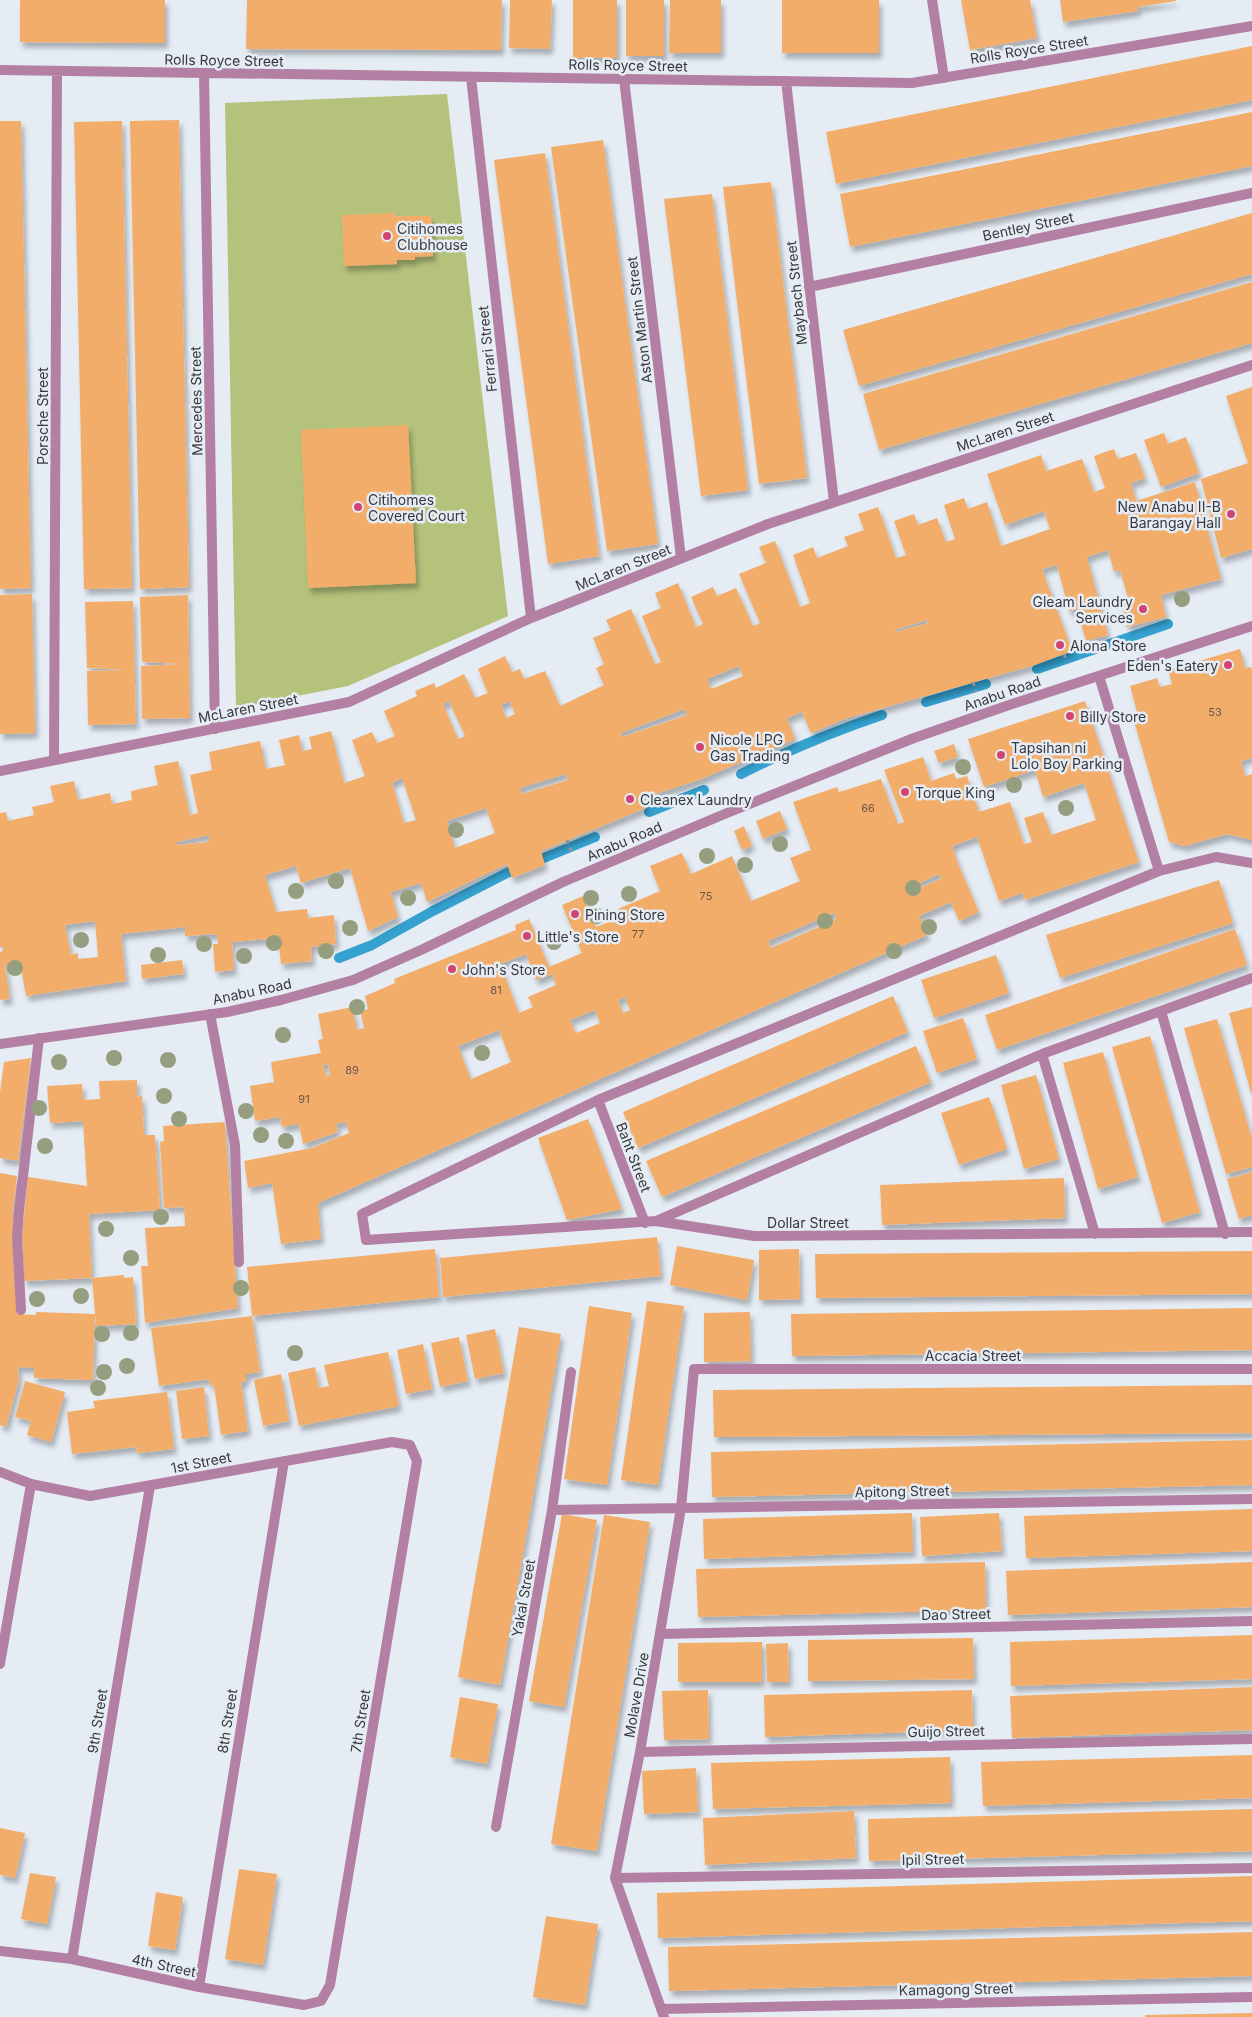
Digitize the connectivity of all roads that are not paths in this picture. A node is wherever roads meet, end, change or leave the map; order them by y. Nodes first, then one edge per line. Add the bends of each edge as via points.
1 (932, 0) edge
2 (1252, 26) edge
3 (0, 70) edge
4 (57, 71) junction
5 (204, 73) junction
6 (471, 77) junction
7 (944, 78) junction
8 (624, 79) junction
9 (786, 81) junction
10 (1252, 193) edge
11 (809, 287) junction
12 (1252, 365) edge
13 (834, 502) junction
14 (681, 558) junction
15 (531, 618) junction
16 (1252, 626) edge
17 (1099, 676) junction
18 (215, 729) junction
19 (54, 760) junction
20 (0, 771) edge
21 (1251, 866) edge
22 (1159, 871) junction
23 (1252, 978) edge
24 (1161, 1011) junction
25 (210, 1014) junction
26 (39, 1038) junction
27 (0, 1044) edge
28 (1042, 1054) junction
29 (598, 1100) junction
30 (656, 1221) junction
31 (645, 1223) junction
32 (1252, 1232) edge
33 (1095, 1234) junction
34 (1225, 1234) junction
35 (239, 1262) dead end
36 (21, 1310) dead end
37 (694, 1369) joint
38 (1252, 1369) edge
39 (571, 1372) dead end
40 (410, 1445) joint
41 (284, 1461) junction
42 (0, 1472) edge
43 (30, 1484) junction
44 (150, 1486) junction
45 (1252, 1499) edge
46 (681, 1508) junction
47 (552, 1510) junction
48 (1252, 1622) edge
49 (660, 1634) junction
50 (0, 1664) edge
51 (1252, 1739) edge
52 (640, 1752) junction
53 (496, 1828) dead end
54 (1252, 1868) edge
55 (615, 1878) junction
56 (0, 1951) edge
57 (72, 1960) junction
58 (198, 1987) junction
59 (1252, 1997) edge
60 (321, 2001) joint
61 (663, 2013) edge

1 - 7 street
2 - 7 street, Rolls Royce Street
3 - 4 street, Rolls Royce Street
4 - 5 street, Rolls Royce Street
4 - 19 street, Porsche Street
5 - 6 street, Rolls Royce Street
5 - 18 street, Mercedes Street
6 - 8 street, Rolls Royce Street
6 - 15 street, Ferrari Street
7 - 9 street, Rolls Royce Street via 912,83
8 - 9 street, Rolls Royce Street
8 - 14 street, Aston Martin Street
9 - 11 street, Maybach Street
10 - 11 street, Bentley Street
11 - 13 street, Maybach Street
12 - 13 street, McLaren Street
13 - 14 street, McLaren Street
14 - 15 street, McLaren Street
15 - 18 street, McLaren Street via 349,702
16 - 17 street, Anabu Road
17 - 22 street
17 - 25 street, Anabu Road via 914,738 818,776 563,882 353,980 281,1000
18 - 19 street, McLaren Street
19 - 20 street, McLaren Street
21 - 22 street via 1216,857
22 - 29 street
23 - 24 street
24 - 28 street
24 - 34 street
25 - 26 street, Anabu Road
25 - 35 street via 235,1145
26 - 27 street, Anabu Road
26 - 36 street via 17,1237
28 - 30 street
28 - 33 street
29 - 31 street, Baht Street
29 - 31 street, Dollar Street via 362,1214 366,1240
30 - 31 street, Dollar Street
30 - 33 street, Dollar Street via 754,1236
32 - 34 street, Dollar Street
33 - 34 street, Dollar Street
37 - 38 street, Accacia Street
37 - 46 street, Molave Drive
39 - 47 street, Yakal Street
40 - 41 street, 1st Street via 392,1442
40 - 60 street, 7th Street via 417,1461 330,1985
41 - 44 street, 1st Street
41 - 58 street, 8th Street
42 - 43 street, 1st Street
43 - 44 street, 1st Street via 90,1496
43 - 50 street
44 - 57 street, 9th Street
45 - 46 street, Apitong Street
46 - 47 street, Apitong Street
46 - 49 street, Molave Drive
47 - 53 street, Yakal Street
48 - 49 street, Dao Street
49 - 52 street, Molave Drive
51 - 52 street, Guijo Street
52 - 55 street, Molave Drive
54 - 55 street, Ipil Street
55 - 61 street
56 - 57 street, 4th Street
57 - 58 street, 4th Street
58 - 60 street, 4th Street via 304,2005
59 - 61 street, Kamagong Street

